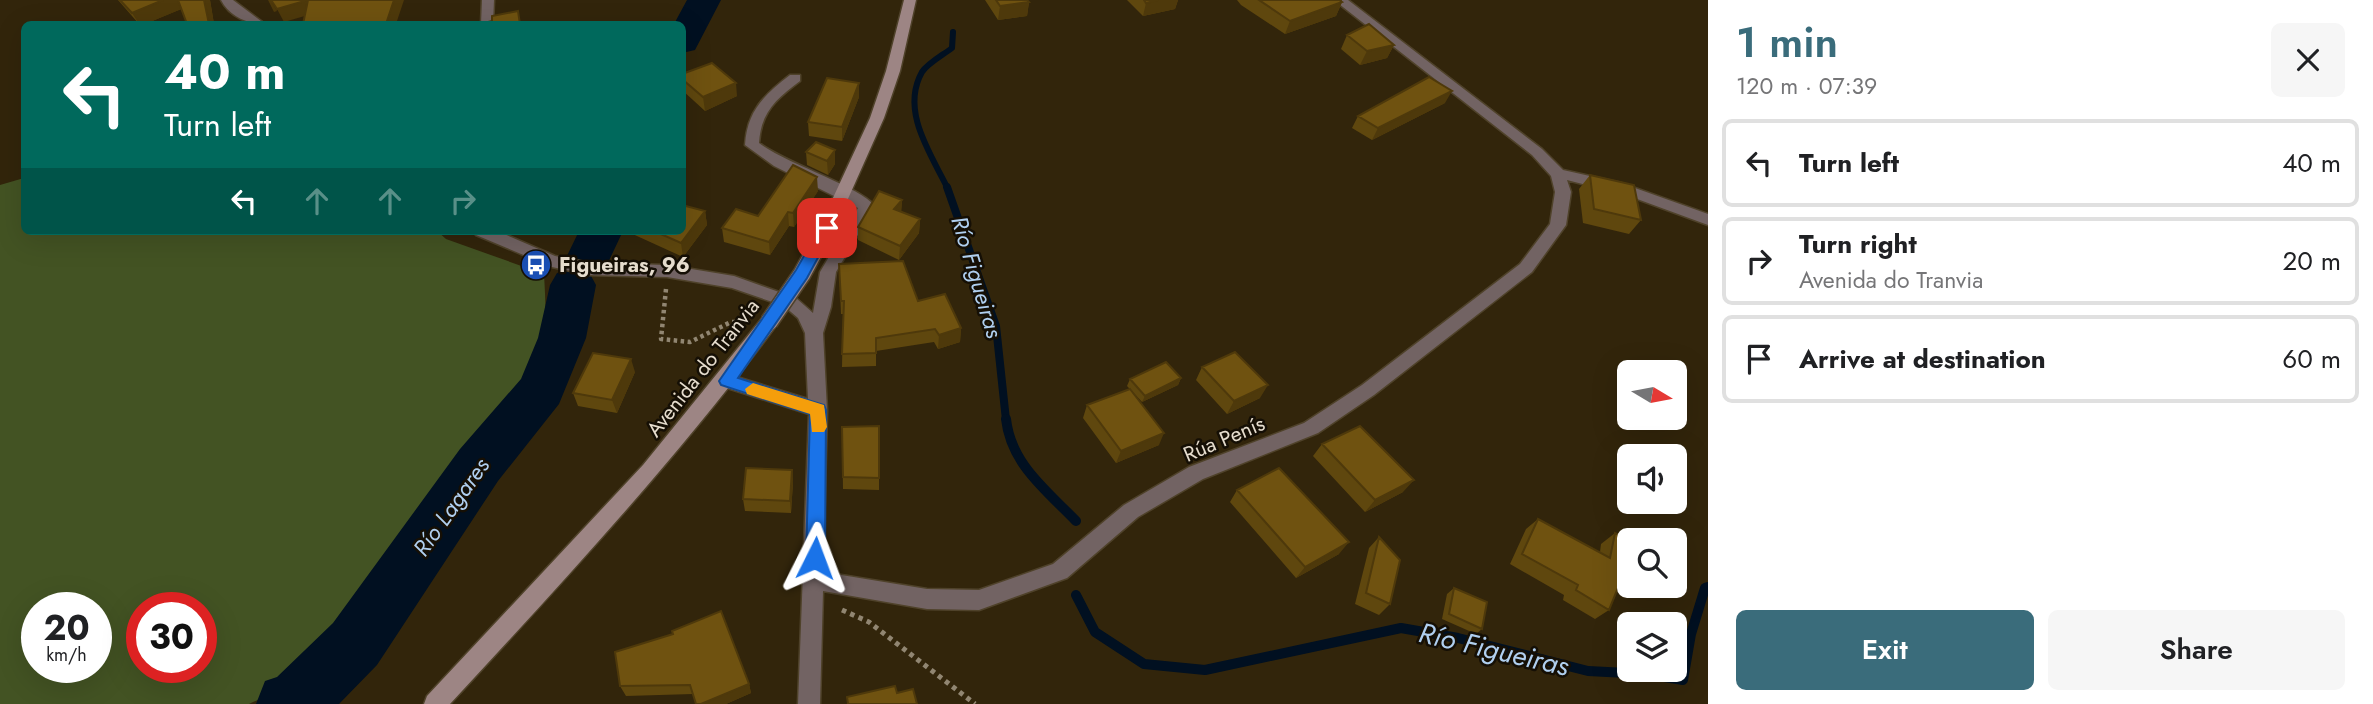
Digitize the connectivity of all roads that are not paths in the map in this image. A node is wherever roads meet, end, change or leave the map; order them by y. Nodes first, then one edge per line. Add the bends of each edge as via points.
1 (227, 0) edge
2 (488, 0) edge
3 (910, 0) edge
4 (1340, 0) edge
5 (254, 21) edge
6 (487, 21) edge
7 (795, 78) dead end
8 (1558, 174) junction
9 (845, 191) junction
10 (1708, 220) edge
11 (491, 235) edge
12 (814, 333) junction
13 (727, 381) junction
14 (818, 410) junction
15 (823, 581) junction
16 (435, 704) edge
17 (809, 704) edge

1 - 5 street
2 - 6 street
3 - 9 main road, Avenida do Tranvia via 887,89
4 - 8 street
7 - 9 street via 764,102 752,124 752,145 768,158
8 - 10 street via 1585,177
8 - 15 street, Rúa Penís via 1563,192 1558,225 1526,268 1368,390 1311,428 1196,473 1131,511 1060,570 979,600 927,599
9 - 12 street via 867,205 828,272 824,307
9 - 13 main road, Avenida do Tranvia, bridge via 802,274 761,322
11 - 12 street via 552,261 590,269 675,272 734,282 790,302 805,314
12 - 14 street
13 - 14 street
13 - 16 main road, Avenida do Tranvia via 654,468
14 - 15 street
15 - 17 street

